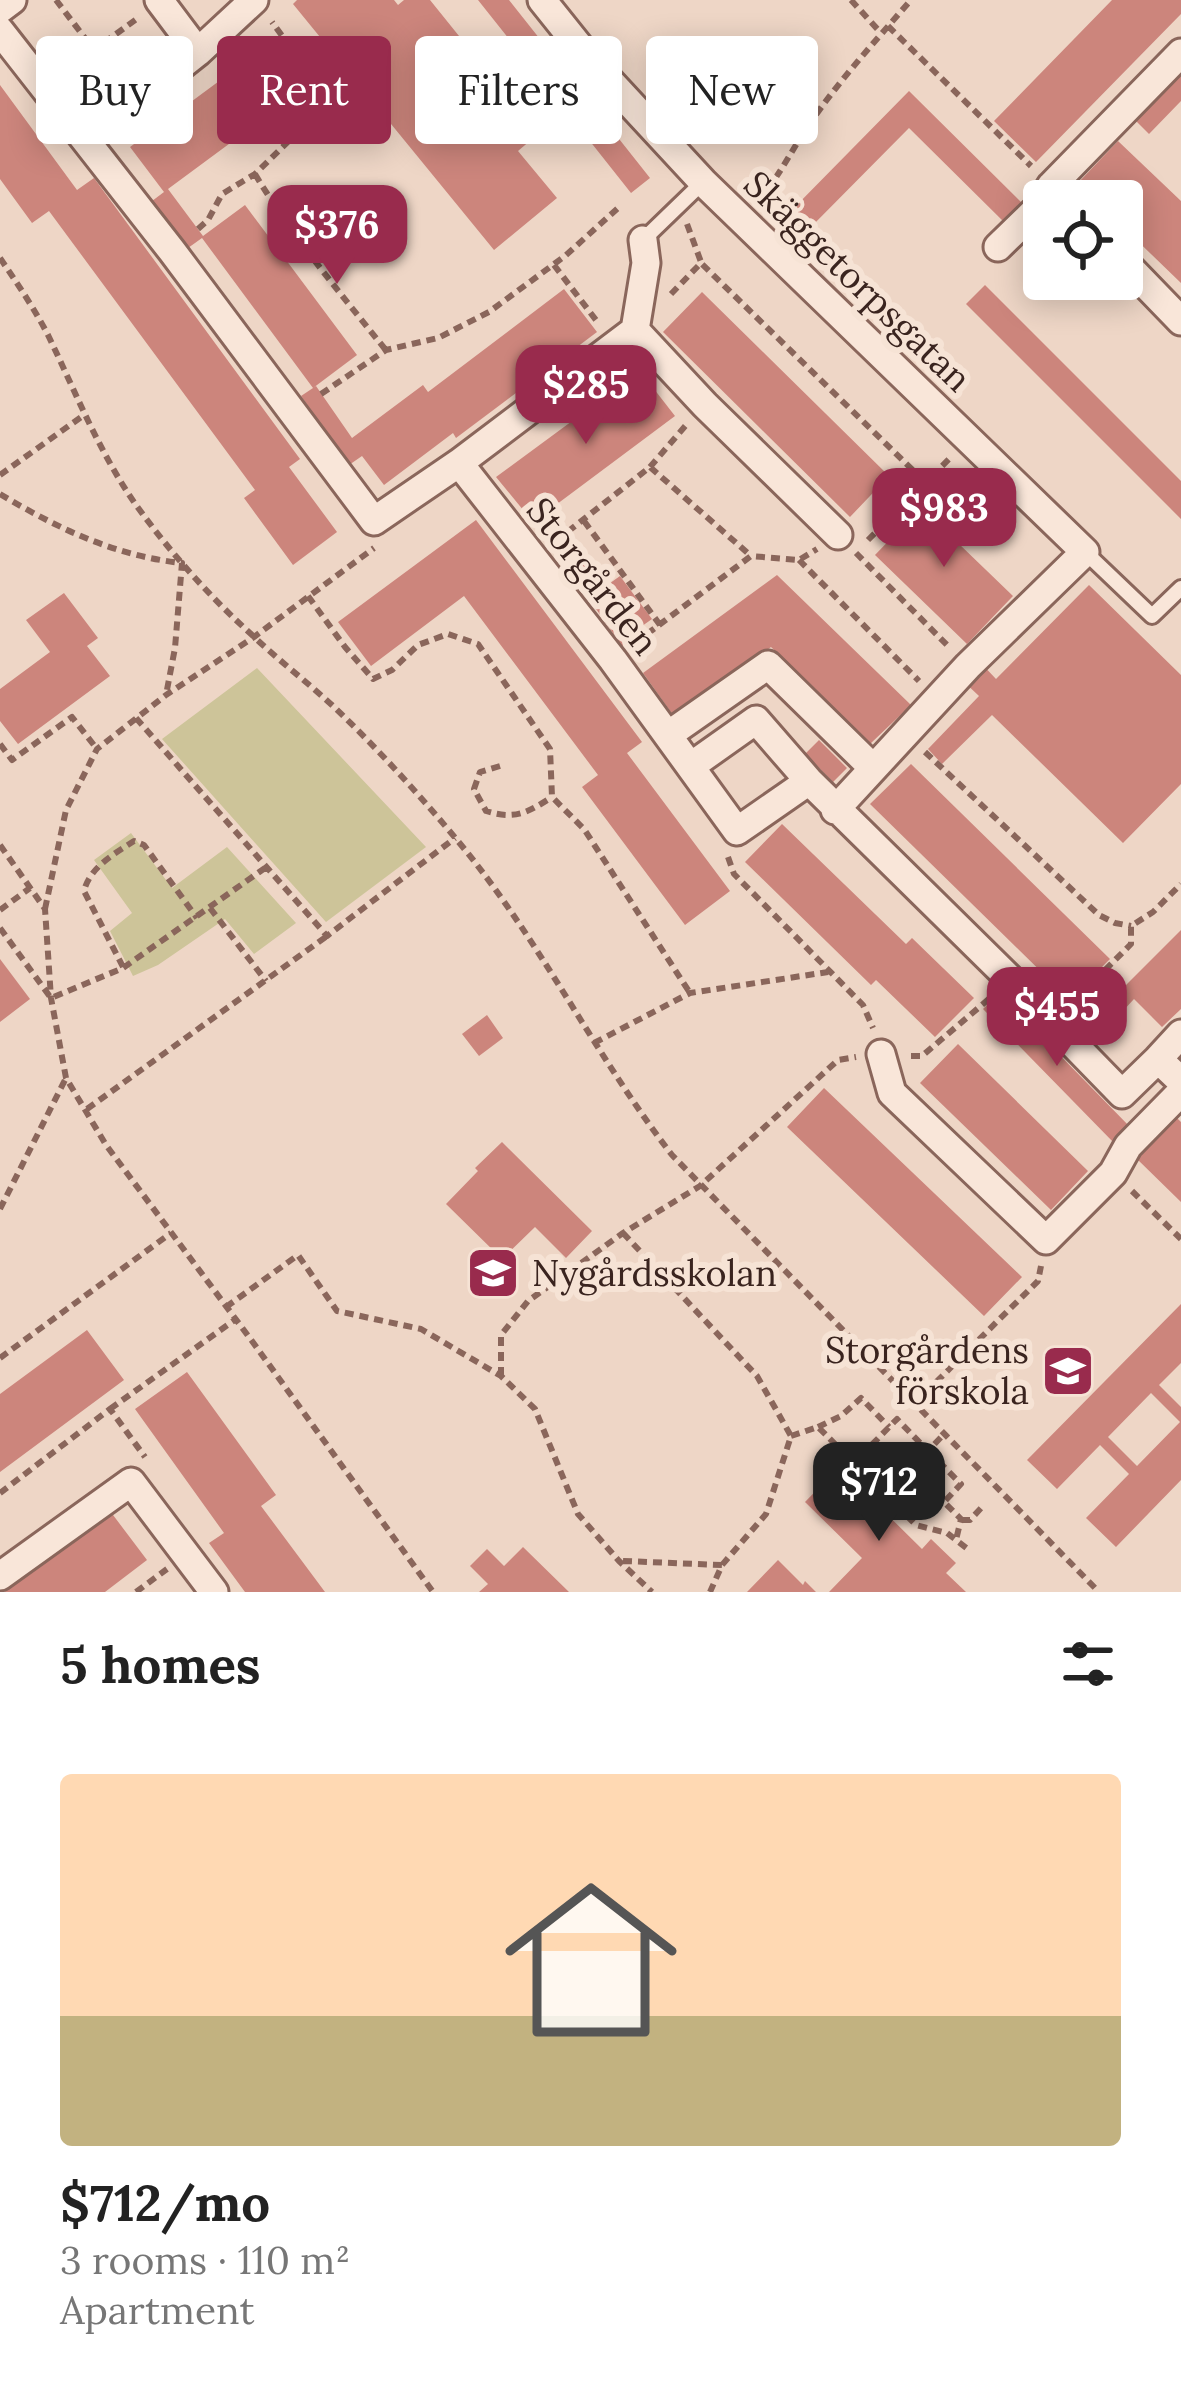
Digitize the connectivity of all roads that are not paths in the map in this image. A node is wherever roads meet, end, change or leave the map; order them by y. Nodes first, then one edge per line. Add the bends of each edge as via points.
1 (12, 0) edge
2 (542, 0) edge
3 (160, 1) edge
4 (261, 8) edge
5 (0, 9) edge
6 (0, 31) edge
7 (198, 52) junction
8 (1181, 53) edge
9 (193, 56) edge
10 (36, 77) edge
11 (88, 144) edge
12 (1069, 180) edge
13 (703, 182) junction
14 (1023, 223) edge
15 (643, 240) joint
16 (998, 247) dead end
17 (1143, 282) edge
18 (1181, 321) edge
19 (625, 338) junction
20 (458, 463) junction
21 (838, 536) road end
22 (1085, 551) junction
23 (1181, 588) edge
24 (668, 735) junction
25 (691, 766) junction
26 (873, 768) junction
27 (808, 782) junction
28 (835, 810) junction
29 (1181, 1034) edge
30 (881, 1054) road end
31 (1158, 1059) junction
32 (1181, 1081) edge
33 (1181, 1092) edge
34 (1122, 1094) junction
35 (1151, 1123) junction
36 (0, 1576) edge
37 (214, 1592) edge

1 - 5 street
2 - 13 street, Skäggetorpsgatan
3 - 7 street
4 - 7 street
6 - 10 street
7 - 9 street
8 - 12 street
11 - 20 street via 374,521
13 - 15 lane
13 - 22 street, Skäggetorpsgatan
14 - 16 street
15 - 19 street via 646,263
17 - 18 street
19 - 20 street
19 - 21 street
20 - 24 street, Storgården
22 - 23 lane via 1152,616
22 - 26 street
24 - 25 street, Storgården
24 - 26 street via 768,665
25 - 27 street via 756,720
25 - 27 street, Storgården via 737,831
26 - 28 street
27 - 28 street
28 - 34 street
29 - 31 street
30 - 35 street via 892,1093 1046,1240
31 - 32 street
31 - 34 street
33 - 35 street
34 - 35 street
36 - 37 street via 131,1482

